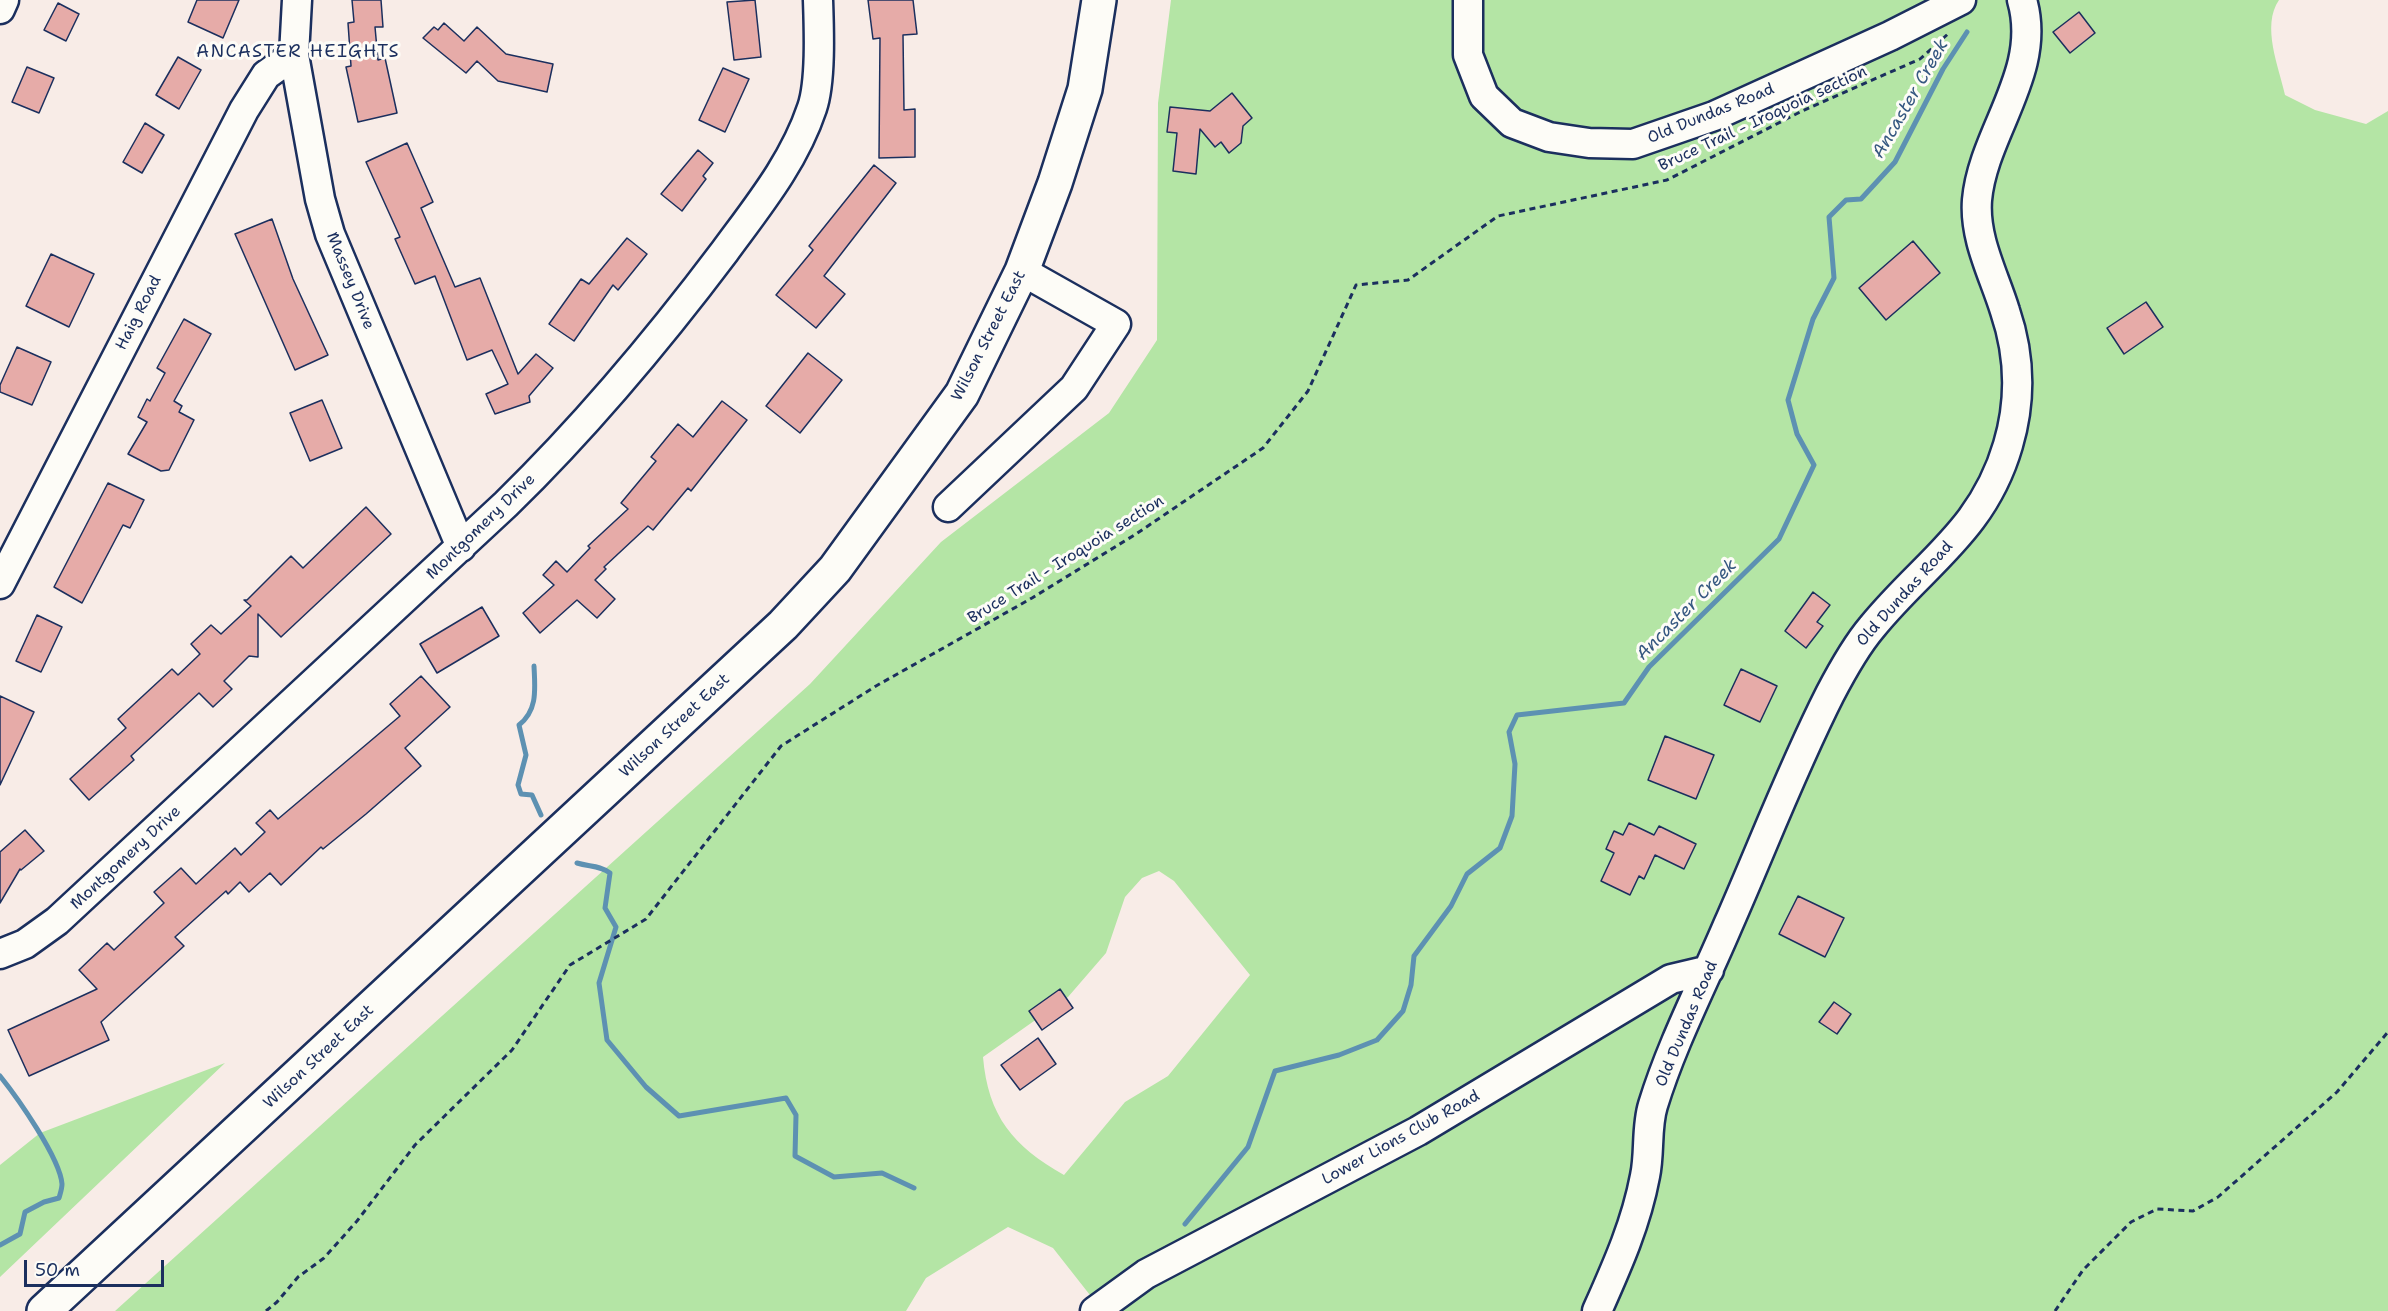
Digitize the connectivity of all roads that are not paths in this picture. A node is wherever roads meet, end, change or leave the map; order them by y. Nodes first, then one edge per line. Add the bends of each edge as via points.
1 (4, 0) edge
2 (297, 0) edge
3 (818, 0) edge
4 (1099, 0) edge
5 (1468, 0) edge
6 (1961, 0) edge
7 (2022, 0) edge
8 (0, 9) edge
9 (294, 55) junction
10 (1022, 271) junction
11 (948, 507) dead end
12 (461, 547) junction
13 (0, 584) edge
14 (0, 954) edge
15 (1709, 970) junction
16 (44, 1311) edge
17 (1095, 1311) edge
18 (1597, 1311) edge

1 - 8 street
2 - 9 street, Massey Drive
3 - 12 street, Montgomery Drive via 813,106 796,148 769,191 684,305 562,449
4 - 10 main road, Wilson Street East via 1085,89
5 - 6 street, Old Dundas Road via 1468,55 1484,96 1512,123 1549,137 1633,144 1714,116
7 - 15 street, Old Dundas Road via 2026,16 2024,52 2017,87 1980,176 1976,203 1978,231 2017,352 2017,399 2009,442 1996,481 1979,512 1872,626 1850,657 1803,752
9 - 12 street, Massey Drive via 320,200 330,234
9 - 13 street, Haig Road via 266,75 244,110
10 - 11 street via 1116,324 1074,388
10 - 16 main road, Wilson Street East via 962,394 848,552 791,616
12 - 14 street, Montgomery Drive via 57,921 25,944
15 - 17 street, Lower Lions Club Road via 1671,979 1418,1131 1146,1274
15 - 18 street, Old Dundas Road via 1652,1108 1646,1174 1632,1234

